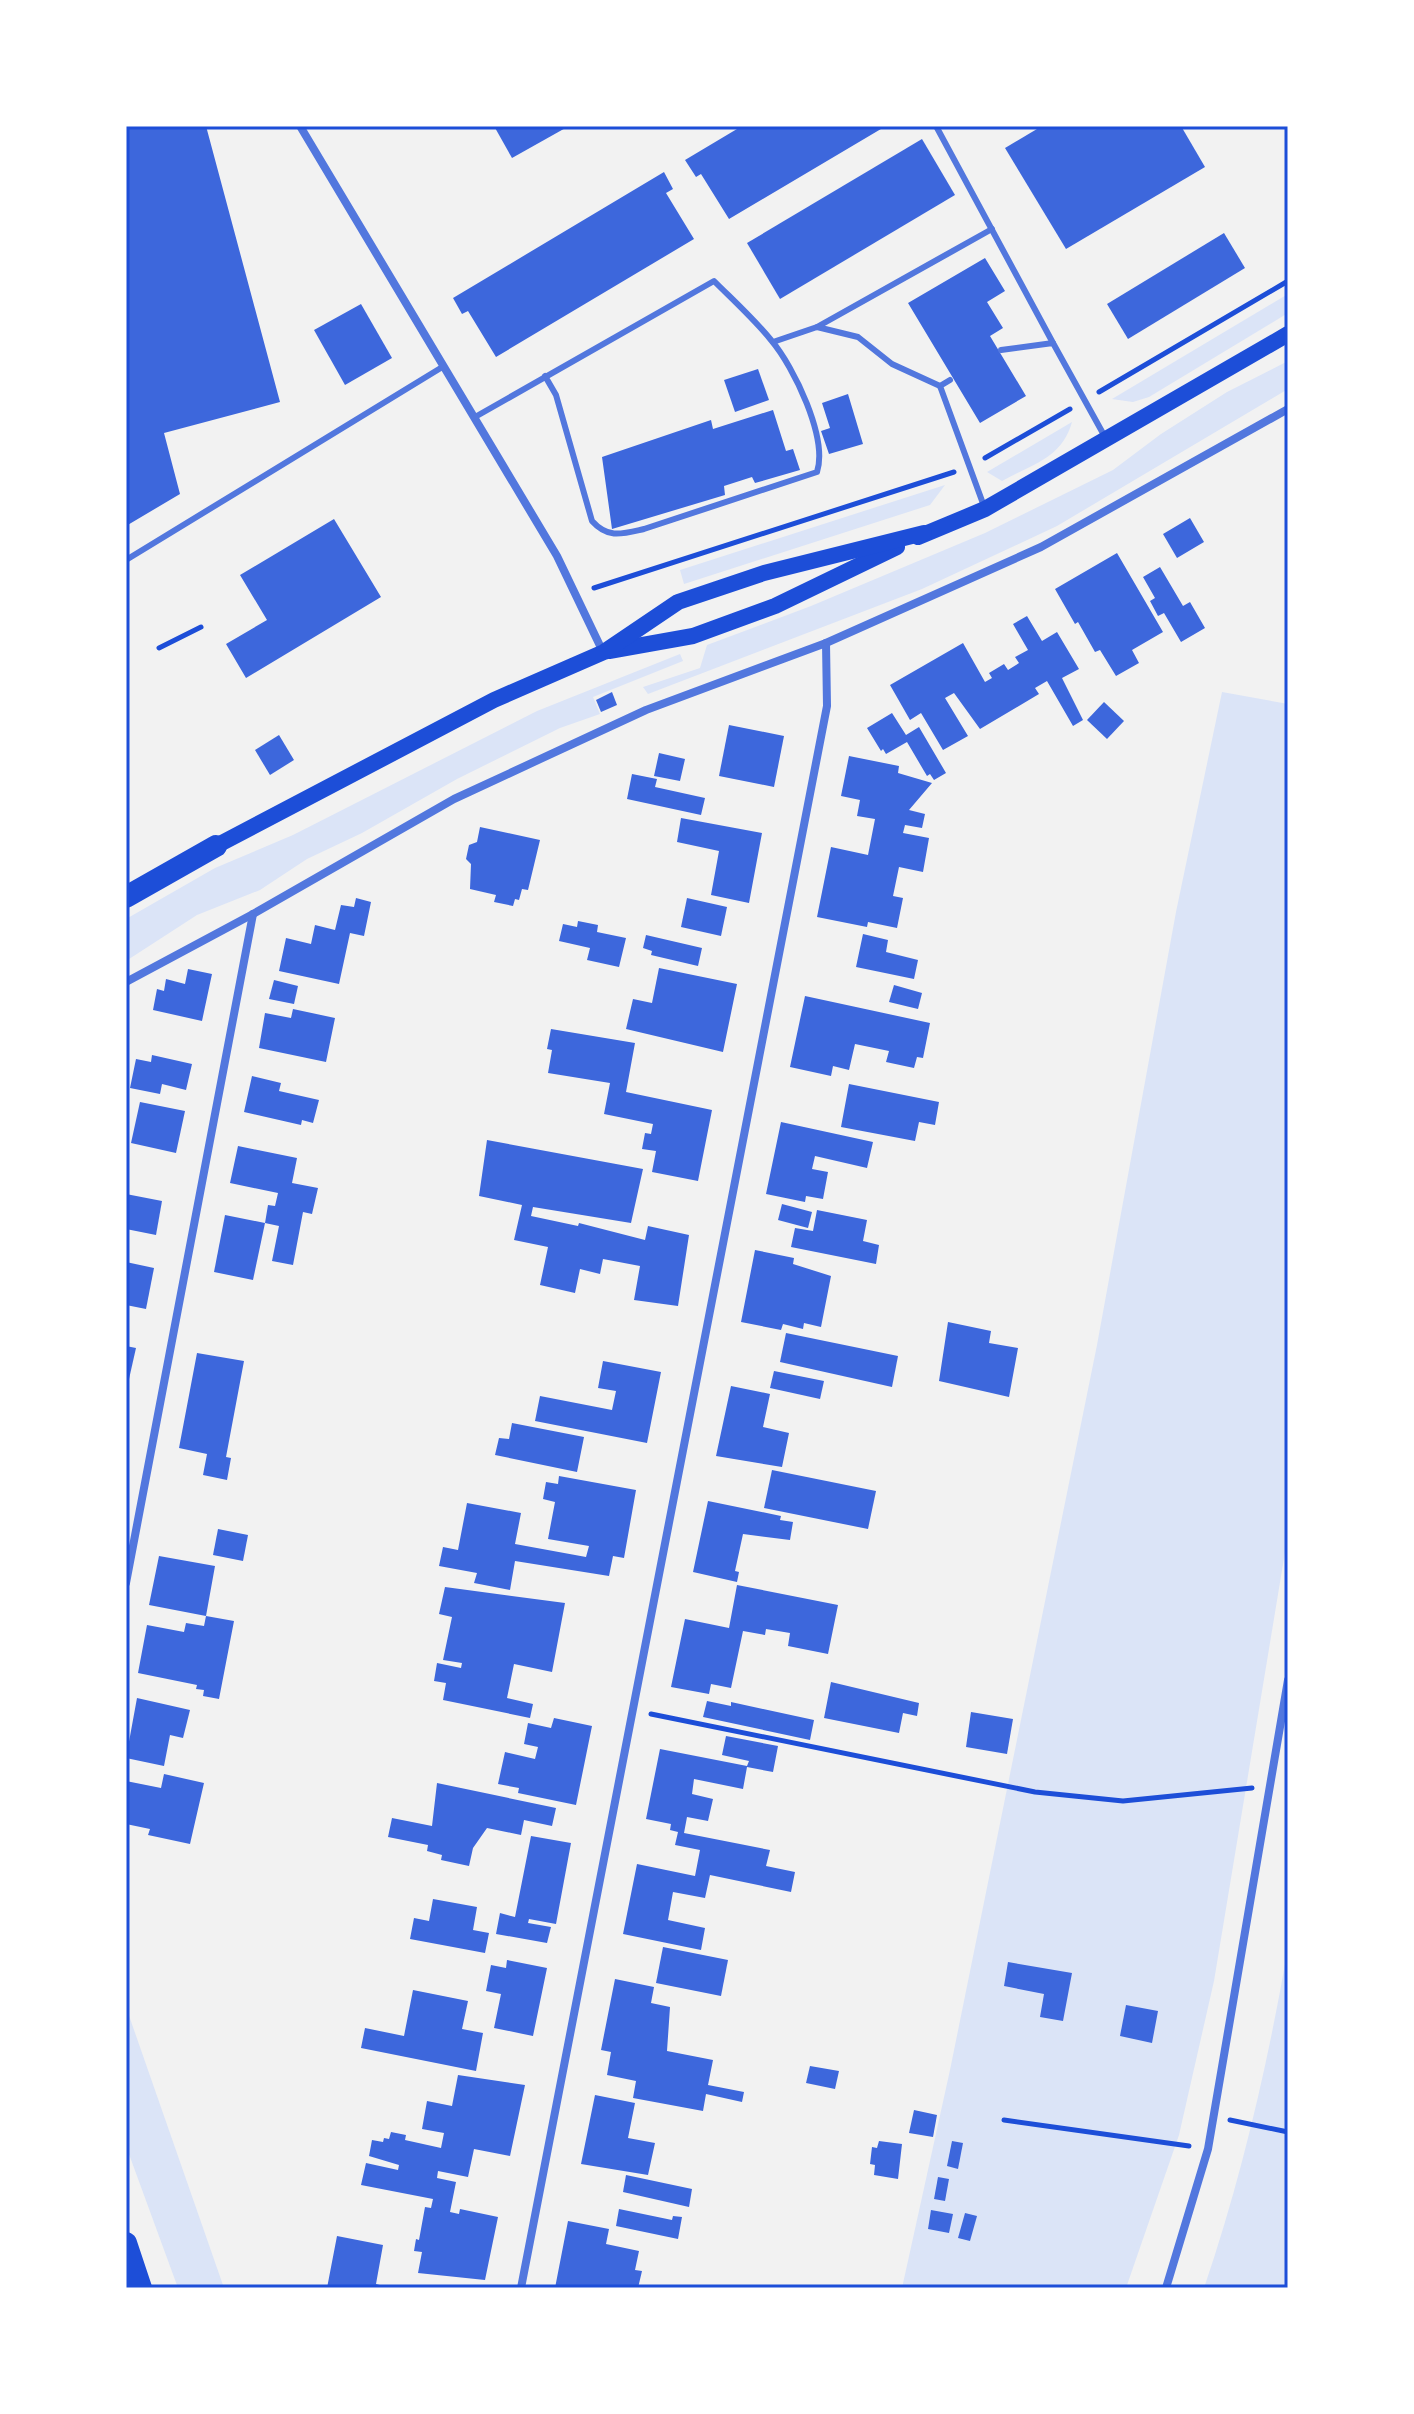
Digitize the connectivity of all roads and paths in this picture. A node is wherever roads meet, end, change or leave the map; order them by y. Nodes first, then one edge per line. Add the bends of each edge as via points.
1 (300, 126) edge
2 (936, 126) edge
3 (992, 229) junction
4 (1288, 281) edge
5 (817, 327) junction
6 (1288, 334) edge
7 (773, 342) junction
8 (1053, 343) junction
9 (1001, 350) dead end
10 (444, 366) junction
11 (545, 376) junction
12 (950, 380) dead end
13 (940, 386) junction
14 (1085, 400) junction
15 (1288, 409) edge
16 (475, 417) junction
17 (1106, 439) junction
18 (970, 467) junction
19 (985, 509) junction
20 (924, 533) junction
21 (126, 560) edge
22 (575, 594) junction
23 (201, 627) dead end
24 (826, 643) junction
25 (159, 648) dead end
26 (604, 652) junction
27 (216, 846) joint
28 (126, 897) edge
29 (253, 914) junction
30 (126, 982) edge
31 (126, 1583) edge
32 (1288, 1680) edge
33 (632, 1710) junction
34 (1269, 1787) junction
35 (1213, 2116) junction
36 (1004, 2120) dead end
37 (1288, 2132) edge
38 (1208, 2149) junction
39 (126, 2243) edge
40 (141, 2288) edge
41 (521, 2288) edge
42 (1166, 2288) edge

1 - 10 street
2 - 3 lane
3 - 5 lane
3 - 8 lane
4 - 14 path
5 - 7 lane
5 - 13 lane via 858,337 892,364
6 - 17 main road
7 - 11 lane via 714,281
7 - 11 lane via 808,406 822,456 817,472 614,535 592,521 556,395
8 - 9 lane
8 - 14 lane
10 - 16 street
10 - 21 lane
11 - 16 lane
12 - 13 lane
13 - 18 lane
14 - 17 lane
14 - 18 path
15 - 24 street via 1041,547
16 - 22 street
17 - 19 main road
18 - 19 lane
18 - 22 path
19 - 20 main road
20 - 26 main road via 762,611 693,636
20 - 26 main road via 764,573 678,602
22 - 26 street
23 - 25 path
24 - 29 street via 646,710 454,799
24 - 33 street via 827,706
26 - 27 main road via 494,700
27 - 28 highway
29 - 30 street
29 - 31 street
32 - 34 street
33 - 34 path via 1035,1792 1123,1801
33 - 41 street
34 - 35 street
35 - 37 path
35 - 38 street
36 - 38 path
38 - 42 street
39 - 40 highway

